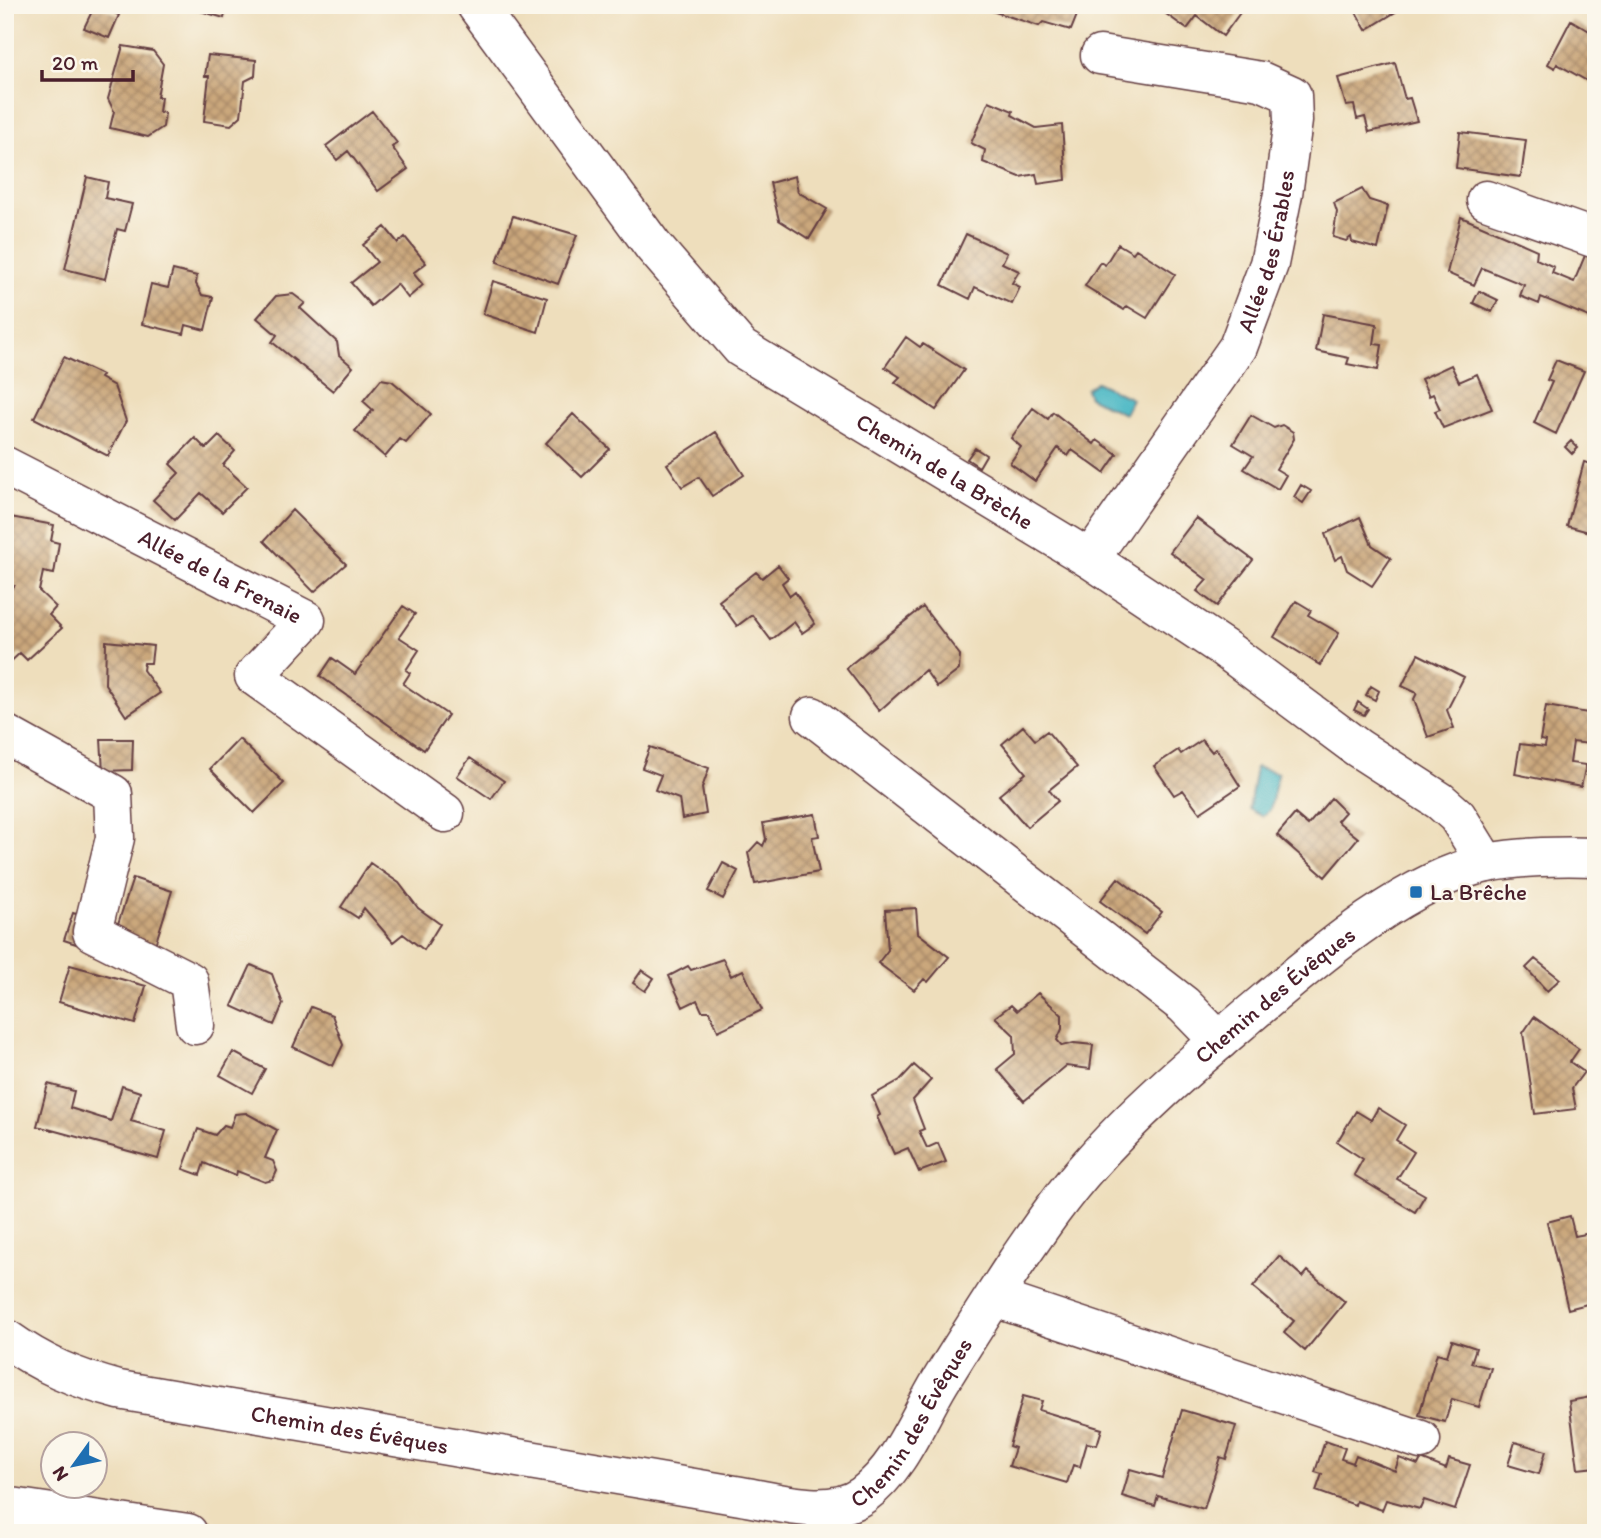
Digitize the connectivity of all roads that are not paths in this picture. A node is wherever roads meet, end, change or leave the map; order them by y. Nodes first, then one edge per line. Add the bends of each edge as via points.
1 (476, 5) edge
2 (1100, 55) dead end
3 (1486, 200) dead end
4 (1596, 239) edge
5 (5, 466) edge
6 (1090, 559) junction
7 (812, 716) dead end
8 (5, 734) edge
9 (445, 813) dead end
10 (1595, 857) edge
11 (1486, 863) junction
12 (1596, 869) edge
13 (195, 1025) dead end
14 (1219, 1041) junction
15 (995, 1297) junction
16 (5, 1338) edge
17 (1421, 1440) dead end
18 (5, 1506) edge
19 (188, 1533) edge

1 - 6 street, Chemin de la Brèche via 653,246 741,348
2 - 6 street, Allée des Érables via 1261,81 1292,95 1293,121 1269,264 1238,347
3 - 4 street
5 - 9 street, Allée de la Frenaie via 306,620 254,676
6 - 11 street, Chemin de la Brèche via 1440,801 1457,816
7 - 14 street via 1174,996
8 - 13 street via 113,794 115,838 92,932 189,981
10 - 11 street, Chemin des Évêques
10 - 12 street
11 - 14 street, Chemin des Évêques via 1416,892 1367,922 1315,959
14 - 15 street, Chemin des Évêques via 1087,1166
15 - 16 street, Chemin des Évêques via 885,1477 861,1497 840,1506 741,1496 119,1390 73,1378
15 - 17 street
18 - 19 street

